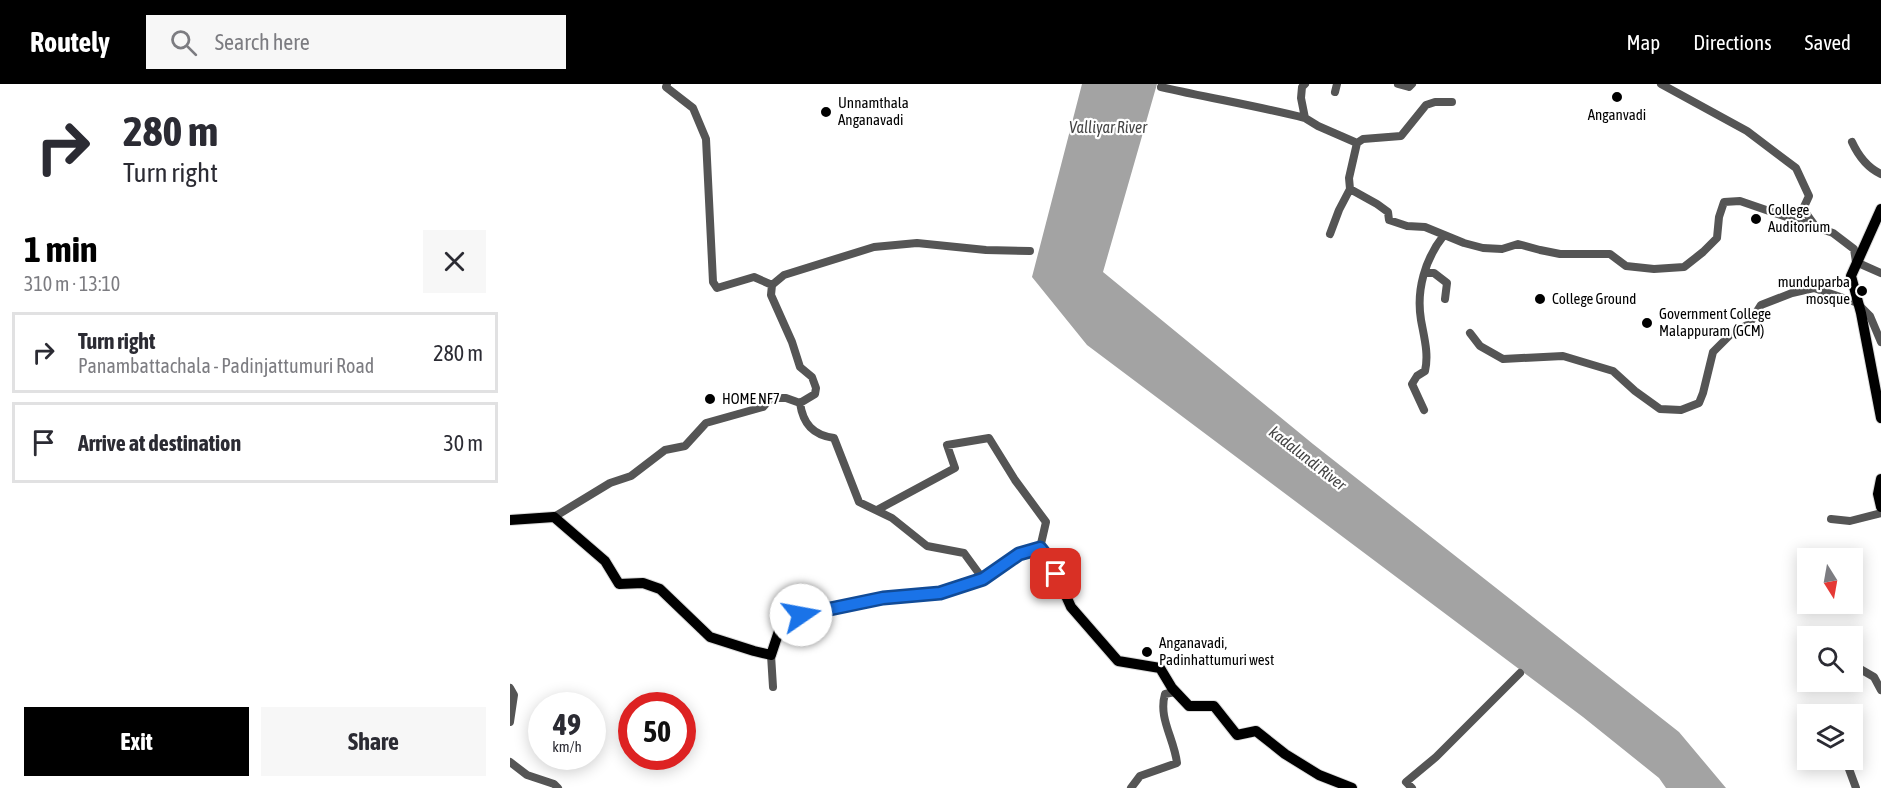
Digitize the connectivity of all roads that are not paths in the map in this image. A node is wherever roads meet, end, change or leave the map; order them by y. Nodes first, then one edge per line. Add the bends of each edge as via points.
1 (666, 84) edge
2 (1305, 84) edge
3 (1398, 84) edge
4 (1412, 84) edge
5 (1661, 84) edge
6 (1161, 87) dead end
7 (1452, 102) dead end
8 (1305, 118) junction
9 (1852, 142) dead end
10 (1357, 143) junction
11 (1881, 174) edge
12 (1350, 189) junction
13 (1881, 209) edge
14 (1816, 227) junction
15 (1330, 234) dead end
16 (1444, 235) junction
17 (1030, 251) dead end
18 (1856, 262) junction
19 (1425, 273) junction
20 (1881, 273) edge
21 (772, 285) junction
22 (1446, 298) dead end
23 (1859, 305) junction
24 (1470, 333) dead end
25 (1881, 342) edge
26 (801, 404) junction
27 (1425, 410) dead end
28 (1881, 418) edge
29 (1881, 479) edge
30 (1881, 507) edge
31 (876, 510) junction
32 (1881, 513) edge
33 (554, 517) junction
34 (1831, 519) dead end
35 (510, 520) edge
36 (1040, 548) junction
37 (983, 579) junction
38 (771, 655) junction
39 (1863, 671) edge
40 (1520, 673) dead end
41 (773, 687) dead end
42 (510, 688) edge
43 (1881, 690) edge
44 (1175, 692) junction
45 (510, 722) edge
46 (510, 762) edge
47 (1849, 770) edge
48 (558, 788) edge
49 (1131, 788) edge
50 (1352, 788) edge
51 (1412, 788) edge
52 (1856, 788) edge

1 - 21 street via 693,108 706,139 713,282 717,288 754,277
2 - 8 street via 1301,98
3 - 4 street
5 - 14 street via 1747,131 1796,168 1809,196 1803,208
6 - 8 street
7 - 10 street via 1426,105 1401,136 1363,139
8 - 10 street
9 - 11 street via 1857,154
10 - 12 street via 1348,178
12 - 15 street
12 - 16 street via 1388,212 1389,220
13 - 18 main road
14 - 16 street via 1740,201 1724,202 1717,238 1703,252 1684,267 1654,269 1626,266 1610,254 1560,254 1518,244 1502,249 1483,248
14 - 18 street via 1833,233 1854,249
16 - 19 street via 1433,249
17 - 21 street via 918,243 874,247 784,275
18 - 20 street
18 - 23 main road via 1851,276
19 - 22 street via 1434,273 1446,283
19 - 27 street via 1420,305 1427,362 1425,371 1412,384
21 - 26 street via 771,295 800,367 812,377 816,388 815,394
23 - 24 street via 1814,288 1761,305 1749,324 1732,333 1713,352 1699,403 1681,410 1660,409 1613,371 1597,364 1563,356 1503,358 1480,346
23 - 25 street via 1870,316
23 - 28 main road
26 - 31 street via 809,428 834,438 859,502
26 - 33 street via 771,398 763,406 706,423 685,446 665,450 631,476 610,483
29 - 30 main road
31 - 36 street via 955,468 947,445 989,438 1046,522
31 - 37 street via 927,546 964,553
32 - 34 street via 1850,521
33 - 35 main road
33 - 38 main road via 605,561 619,584 643,583 660,589 710,637
36 - 37 main road via 1019,554
36 - 44 main road via 1071,607 1118,661 1160,668
37 - 38 main road via 940,593 883,598 801,615 779,631
38 - 41 street
39 - 43 street via 1874,677
40 - 51 street via 1406,782
42 - 45 street via 514,696
44 - 49 street via 1165,694 1161,706 1177,763 1140,776
44 - 50 main road via 1189,706 1214,706 1237,735 1256,731 1319,775
46 - 48 street via 527,775
47 - 52 street

